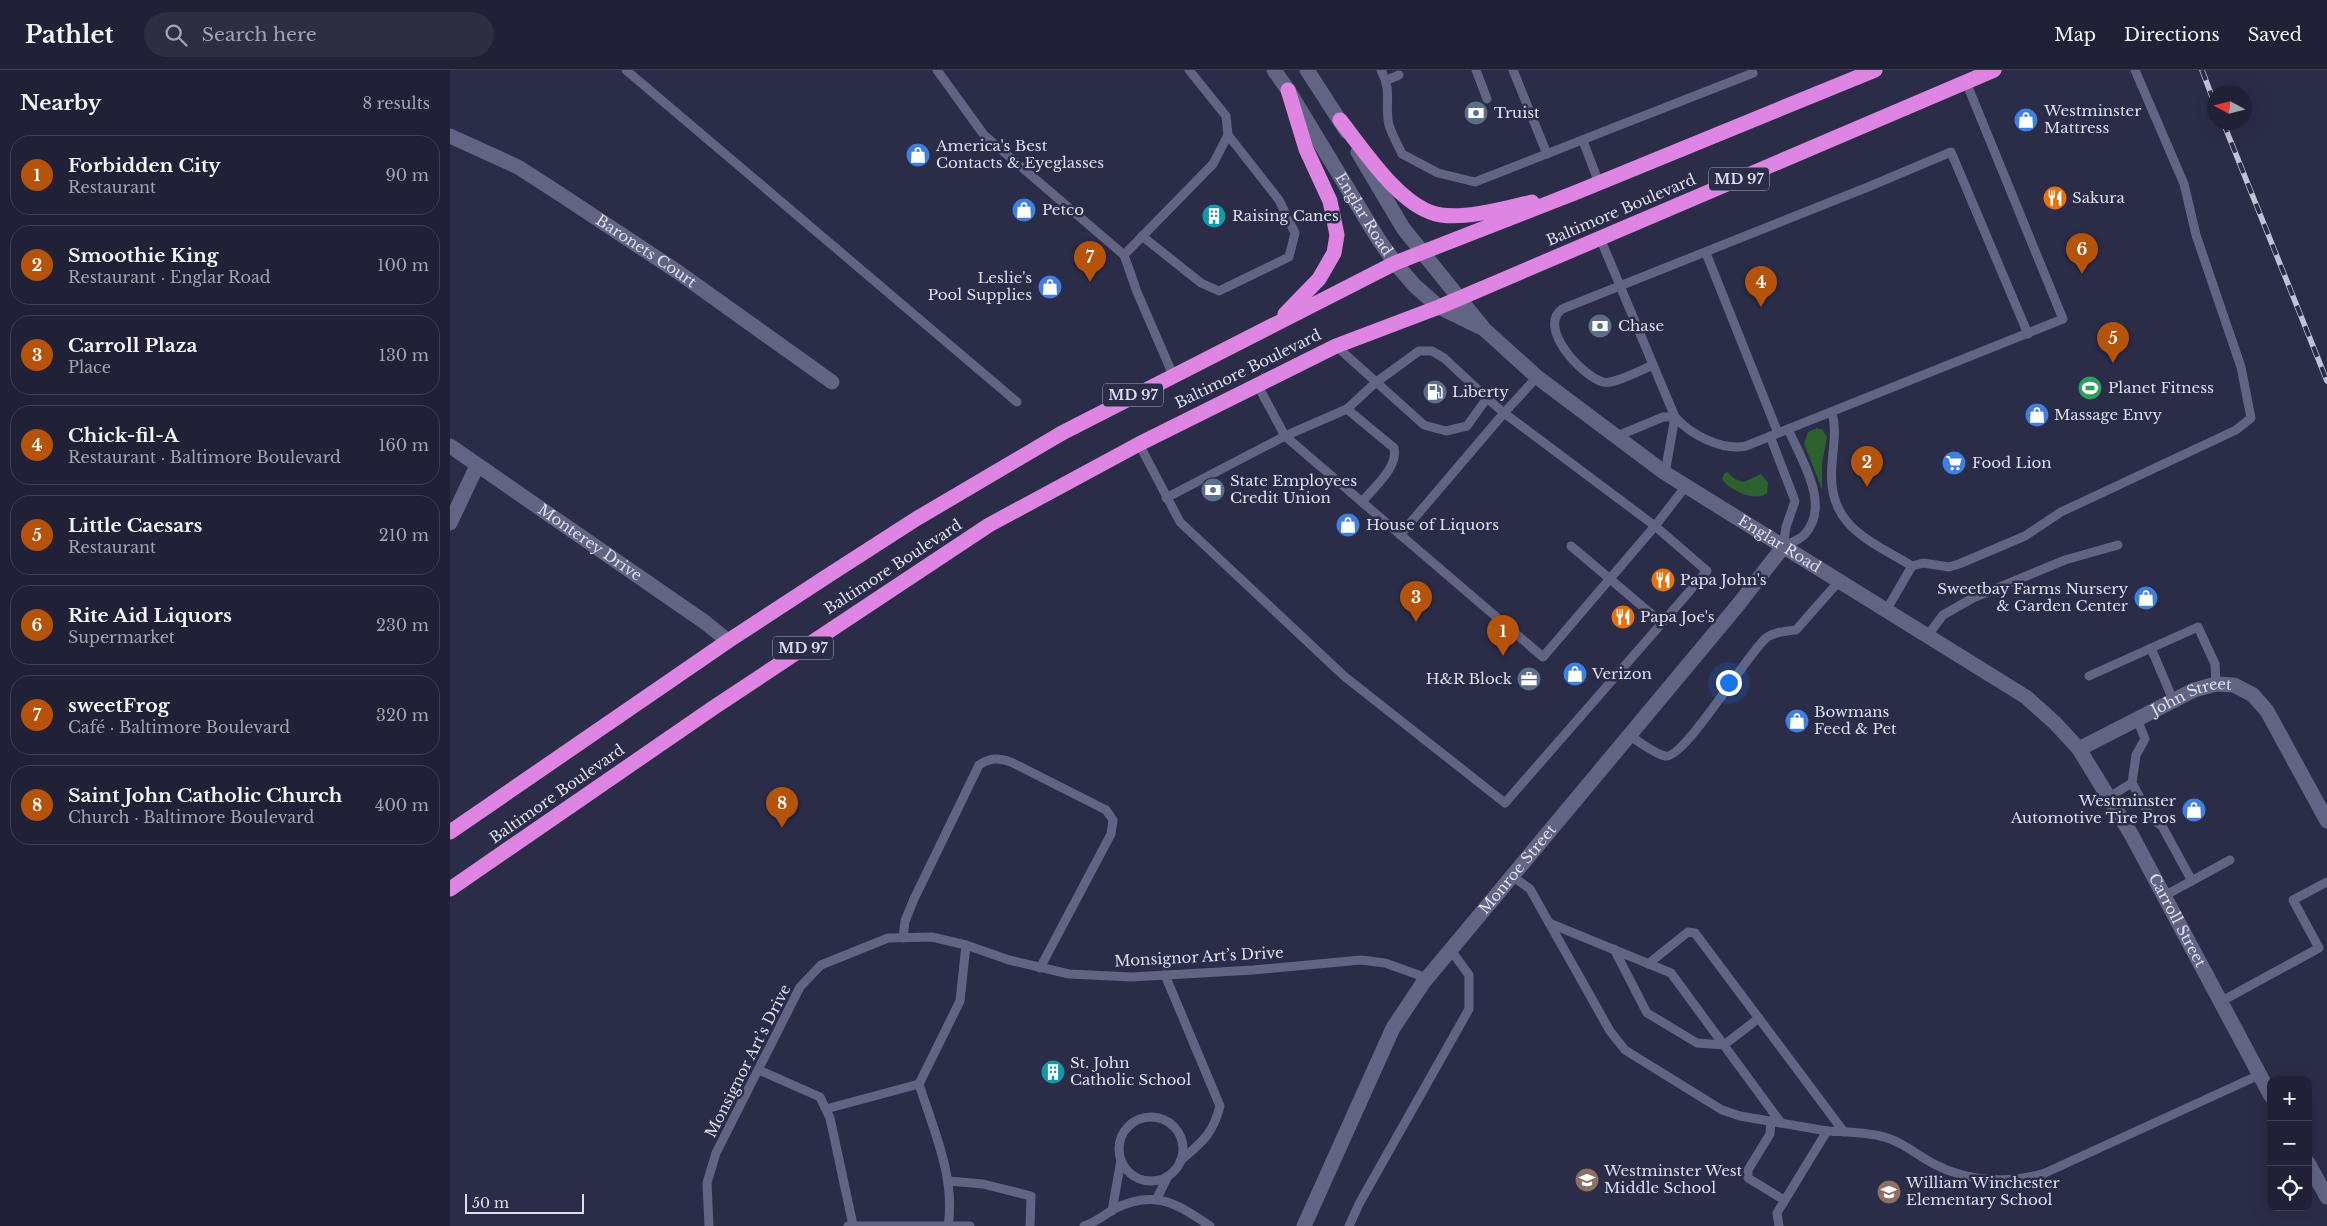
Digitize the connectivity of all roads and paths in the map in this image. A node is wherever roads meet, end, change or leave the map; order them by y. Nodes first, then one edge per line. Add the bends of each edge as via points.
1 (626, 70) edge
2 (937, 70) edge
3 (1189, 70) edge
4 (1274, 70) edge
5 (1307, 70) edge
6 (1381, 70) edge
7 (1476, 70) edge
8 (1513, 70) edge
9 (1752, 70) edge
10 (1875, 70) edge
11 (1994, 70) edge
12 (2135, 70) edge
13 (1399, 75) dead end
14 (1387, 80) junction
15 (1966, 82) junction
16 (1288, 90) junction
17 (1488, 99) dead end
18 (1340, 120) junction
19 (1228, 135) junction
20 (450, 136) edge
21 (1583, 141) junction
22 (1546, 154) junction
23 (1599, 183) junction
24 (1577, 192) junction
25 (1142, 236) junction
26 (1600, 238) junction
27 (1422, 252) junction
28 (1706, 252) junction
29 (1124, 255) junction
30 (1395, 263) junction
31 (1621, 287) junction
32 (1460, 297) junction
33 (1438, 307) junction
34 (1484, 329) junction
35 (1259, 332) junction
36 (2028, 334) junction
37 (1336, 346) junction
38 (1653, 365) junction
39 (1173, 375) junction
40 (1537, 377) junction
41 (832, 382) dead end
42 (1375, 383) junction
43 (1257, 384) junction
44 (1487, 398) junction
45 (1017, 402) dead end
46 (1347, 409) junction
47 (1832, 412) junction
48 (1504, 414) junction
49 (1675, 418) junction
50 (1788, 429) junction
51 (1774, 435) junction
52 (1285, 436) junction
53 (1615, 437) junction
54 (1139, 444) junction
55 (450, 446) edge
56 (477, 466) junction
57 (1665, 472) junction
58 (1686, 486) junction
59 (1166, 498) junction
60 (1362, 502) junction
61 (450, 523) edge
62 (1655, 526) junction
63 (1400, 535) junction
64 (2118, 545) dead end
65 (1571, 546) dead end
66 (1783, 547) junction
67 (1912, 566) junction
68 (1610, 579) junction
69 (1840, 580) junction
70 (1887, 609) junction
71 (1662, 623) junction
72 (1928, 635) junction
73 (728, 641) junction
74 (2151, 648) junction
75 (2089, 676) dead end
76 (2216, 684) junction
77 (2174, 700) junction
78 (2137, 719) junction
79 (1628, 735) junction
80 (2079, 749) junction
81 (2132, 783) junction
82 (2109, 797) junction
83 (2327, 821) edge
84 (450, 832) edge
85 (2230, 860) dead end
86 (1511, 875) junction
87 (2192, 881) junction
88 (2327, 882) edge
89 (450, 889) edge
90 (2164, 896) junction
91 (1549, 923) junction
92 (903, 938) junction
93 (966, 944) junction
94 (1450, 949) junction
95 (1614, 949) junction
96 (1648, 964) junction
97 (1040, 968) junction
98 (1165, 975) junction
99 (1427, 978) junction
100 (2220, 1002) junction
101 (1759, 1018) junction
102 (1724, 1045) junction
103 (760, 1070) junction
104 (2259, 1075) junction
105 (919, 1084) junction
106 (2267, 1089) edge
107 (826, 1109) junction
108 (1771, 1121) junction
109 (1781, 1123) junction
110 (1827, 1131) junction
111 (1844, 1132) junction
112 (1121, 1160) junction
113 (1180, 1161) junction
114 (2310, 1166) edge
115 (1168, 1176) junction
116 (949, 1181) junction
117 (2326, 1193) edge
118 (1156, 1200) junction
119 (1784, 1200) junction
120 (1112, 1210) junction
121 (708, 1226) edge
122 (851, 1226) edge
123 (948, 1226) edge
124 (970, 1226) edge
125 (1030, 1226) edge
126 (1084, 1226) edge
127 (1210, 1226) edge
128 (1304, 1226) edge
129 (1349, 1226) edge
130 (1779, 1226) edge

1 - 45 lane
2 - 29 lane via 984,135
3 - 19 lane via 1226,116
4 - 16 street, Englar Road
5 - 18 street, Englar Road
6 - 14 lane
7 - 17 lane
8 - 22 lane
9 - 21 lane via 1753,73
10 - 23 highway, Baltimore Boulevard / MD 97
11 - 15 highway, Baltimore Boulevard / MD 97
12 - 67 lane via 2184,184 2196,235 2241,367 2251,418 2236,430 2061,512 2025,536 1949,567 1923,563
13 - 14 lane
14 - 22 lane via 1389,124 1402,154 1438,173 1475,182
15 - 26 highway, Baltimore Boulevard / MD 97
15 - 36 lane via 2063,319
16 - 30 street, Englar Road
16 - 35 highway via 1306,149 1330,201 1337,235 1334,253 1318,279 1287,313
18 - 24 highway via 1388,180 1414,204 1434,214 1482,213
18 - 27 street, Englar Road via 1395,216
19 - 25 lane via 1213,164
19 - 25 lane via 1279,200 1295,233 1288,257 1219,291 1201,284
20 - 41 street, Baronets Court via 518,168 555,191 678,272
21 - 22 lane
21 - 23 lane
23 - 24 highway, Baltimore Boulevard / MD 97
24 - 27 highway, Baltimore Boulevard / MD 97
25 - 29 lane
26 - 31 lane
26 - 32 highway, Baltimore Boulevard / MD 97
27 - 30 highway, Baltimore Boulevard / MD 97
27 - 32 street, Englar Road
28 - 31 lane
28 - 36 lane via 1951,152
28 - 51 lane via 1754,367
29 - 39 lane
30 - 33 street, Englar Road
30 - 35 highway, Baltimore Boulevard / MD 97
31 - 38 lane
31 - 38 lane via 1558,312 1554,324 1563,349 1572,360 1604,382
32 - 33 highway, Baltimore Boulevard / MD 97
32 - 34 street, Englar Road
33 - 34 street, Englar Road
33 - 37 highway, Baltimore Boulevard / MD 97
34 - 40 street, Englar Road
35 - 39 highway, Baltimore Boulevard / MD 97
36 - 47 lane
37 - 42 lane
37 - 43 highway, Baltimore Boulevard / MD 97
38 - 49 lane
39 - 73 highway, Baltimore Boulevard / MD 97 via 1062,433 916,519
40 - 48 lane
40 - 53 street, Englar Road
42 - 44 lane via 1420,351 1432,351
42 - 44 lane via 1424,425 1446,431 1467,426
42 - 46 lane
43 - 52 lane
43 - 54 highway, Baltimore Boulevard / MD 97
44 - 48 lane
46 - 52 lane
46 - 60 lane via 1394,448 1396,456
47 - 50 lane
47 - 67 lane via 1836,436 1832,482 1841,515 1856,532
48 - 62 lane
48 - 63 lane
49 - 51 lane via 1725,447 1746,446
49 - 53 lane via 1663,417
49 - 57 lane
50 - 51 lane
50 - 66 lane via 1811,484 1816,509 1806,532
51 - 66 lane via 1795,501
52 - 59 lane
52 - 60 lane
53 - 57 street, Englar Road
54 - 59 lane
54 - 89 highway, Baltimore Boulevard / MD 97 via 980,531 713,708
55 - 56 street, Monterey Drive
56 - 61 street
56 - 73 street, Monterey Drive
57 - 58 street, Englar Road
58 - 62 lane
58 - 66 street, Englar Road
59 - 71 lane via 1180,522 1344,676 1505,804
60 - 63 lane
62 - 68 lane
62 - 71 lane via 1707,571
63 - 68 lane via 1542,657
64 - 72 lane via 2065,560 1974,598 1943,615
65 - 68 lane
66 - 69 street, Englar Road
66 - 79 street, Monroe Street
67 - 70 lane
68 - 71 lane
69 - 70 street, Englar Road
69 - 79 lane via 1796,630 1781,631 1767,638 1674,755 1665,756
70 - 72 street, Englar Road
72 - 80 street, Englar Road via 2026,697
73 - 84 highway, Baltimore Boulevard / MD 97
74 - 75 lane
74 - 76 lane via 2198,627 2215,664
74 - 77 lane
76 - 77 street, John Street
76 - 83 street, John Street via 2234,685 2261,702
77 - 78 street, John Street
78 - 80 street, John Street
78 - 81 lane via 2145,739 2136,754
79 - 86 street, Monroe Street
80 - 82 street, Carroll Street
81 - 82 lane
81 - 87 lane via 2151,818 2162,826
82 - 90 street, Carroll Street
85 - 87 lane
86 - 91 lane via 1530,889
86 - 94 street, Monroe Street
87 - 90 lane
88 - 100 lane via 2293,900 2319,948
90 - 100 street, Carroll Street
91 - 95 lane
91 - 108 lane via 1610,1031 1625,1050 1722,1110
92 - 93 lane, Monsignor Art’s Drive via 932,937
92 - 97 lane via 905,921 914,899 979,765 988,759 998,758 1106,810 1112,820 1111,834
92 - 103 lane, Monsignor Art’s Drive via 888,938 821,965 800,987
93 - 97 lane, Monsignor Art’s Drive
93 - 105 lane via 960,1001
94 - 99 street, Monroe Street
94 - 129 lane via 1469,975 1469,1009
95 - 96 lane
95 - 102 lane via 1647,1013 1697,1044
96 - 101 lane via 1688,932 1696,933
96 - 102 lane via 1671,973
97 - 98 lane, Monsignor Art’s Drive via 1069,974
98 - 99 lane, Monsignor Art’s Drive via 1361,960 1385,963
98 - 113 lane via 1220,1106 1208,1137
99 - 128 street, Monroe Street via 1393,1028
100 - 104 street, Carroll Street
101 - 102 lane
101 - 111 lane
102 - 109 lane
103 - 107 lane via 820,1096
103 - 121 lane, Monsignor Art’s Drive via 716,1153 707,1183
104 - 106 street, Carroll Street
104 - 111 lane via 2028,1178 1997,1180 1974,1177 1936,1165 1893,1140
105 - 107 lane
105 - 116 lane
107 - 122 lane
108 - 109 lane
108 - 119 lane via 1770,1134 1748,1170 1748,1178
109 - 110 lane
110 - 111 lane
110 - 119 lane
112 - 113 lane via 1120,1140 1125,1130 1143,1117 1154,1116 1173,1125 1180,1134 1183,1144
112 - 115 lane via 1131,1174 1146,1181
112 - 120 lane
113 - 115 lane
114 - 117 street
115 - 118 lane
116 - 123 lane
116 - 125 lane via 983,1184 1031,1196
118 - 120 lane via 1128,1203
118 - 127 lane via 1165,1200 1183,1208
119 - 130 lane via 1777,1213
120 - 126 lane
122 - 123 lane
123 - 124 lane

